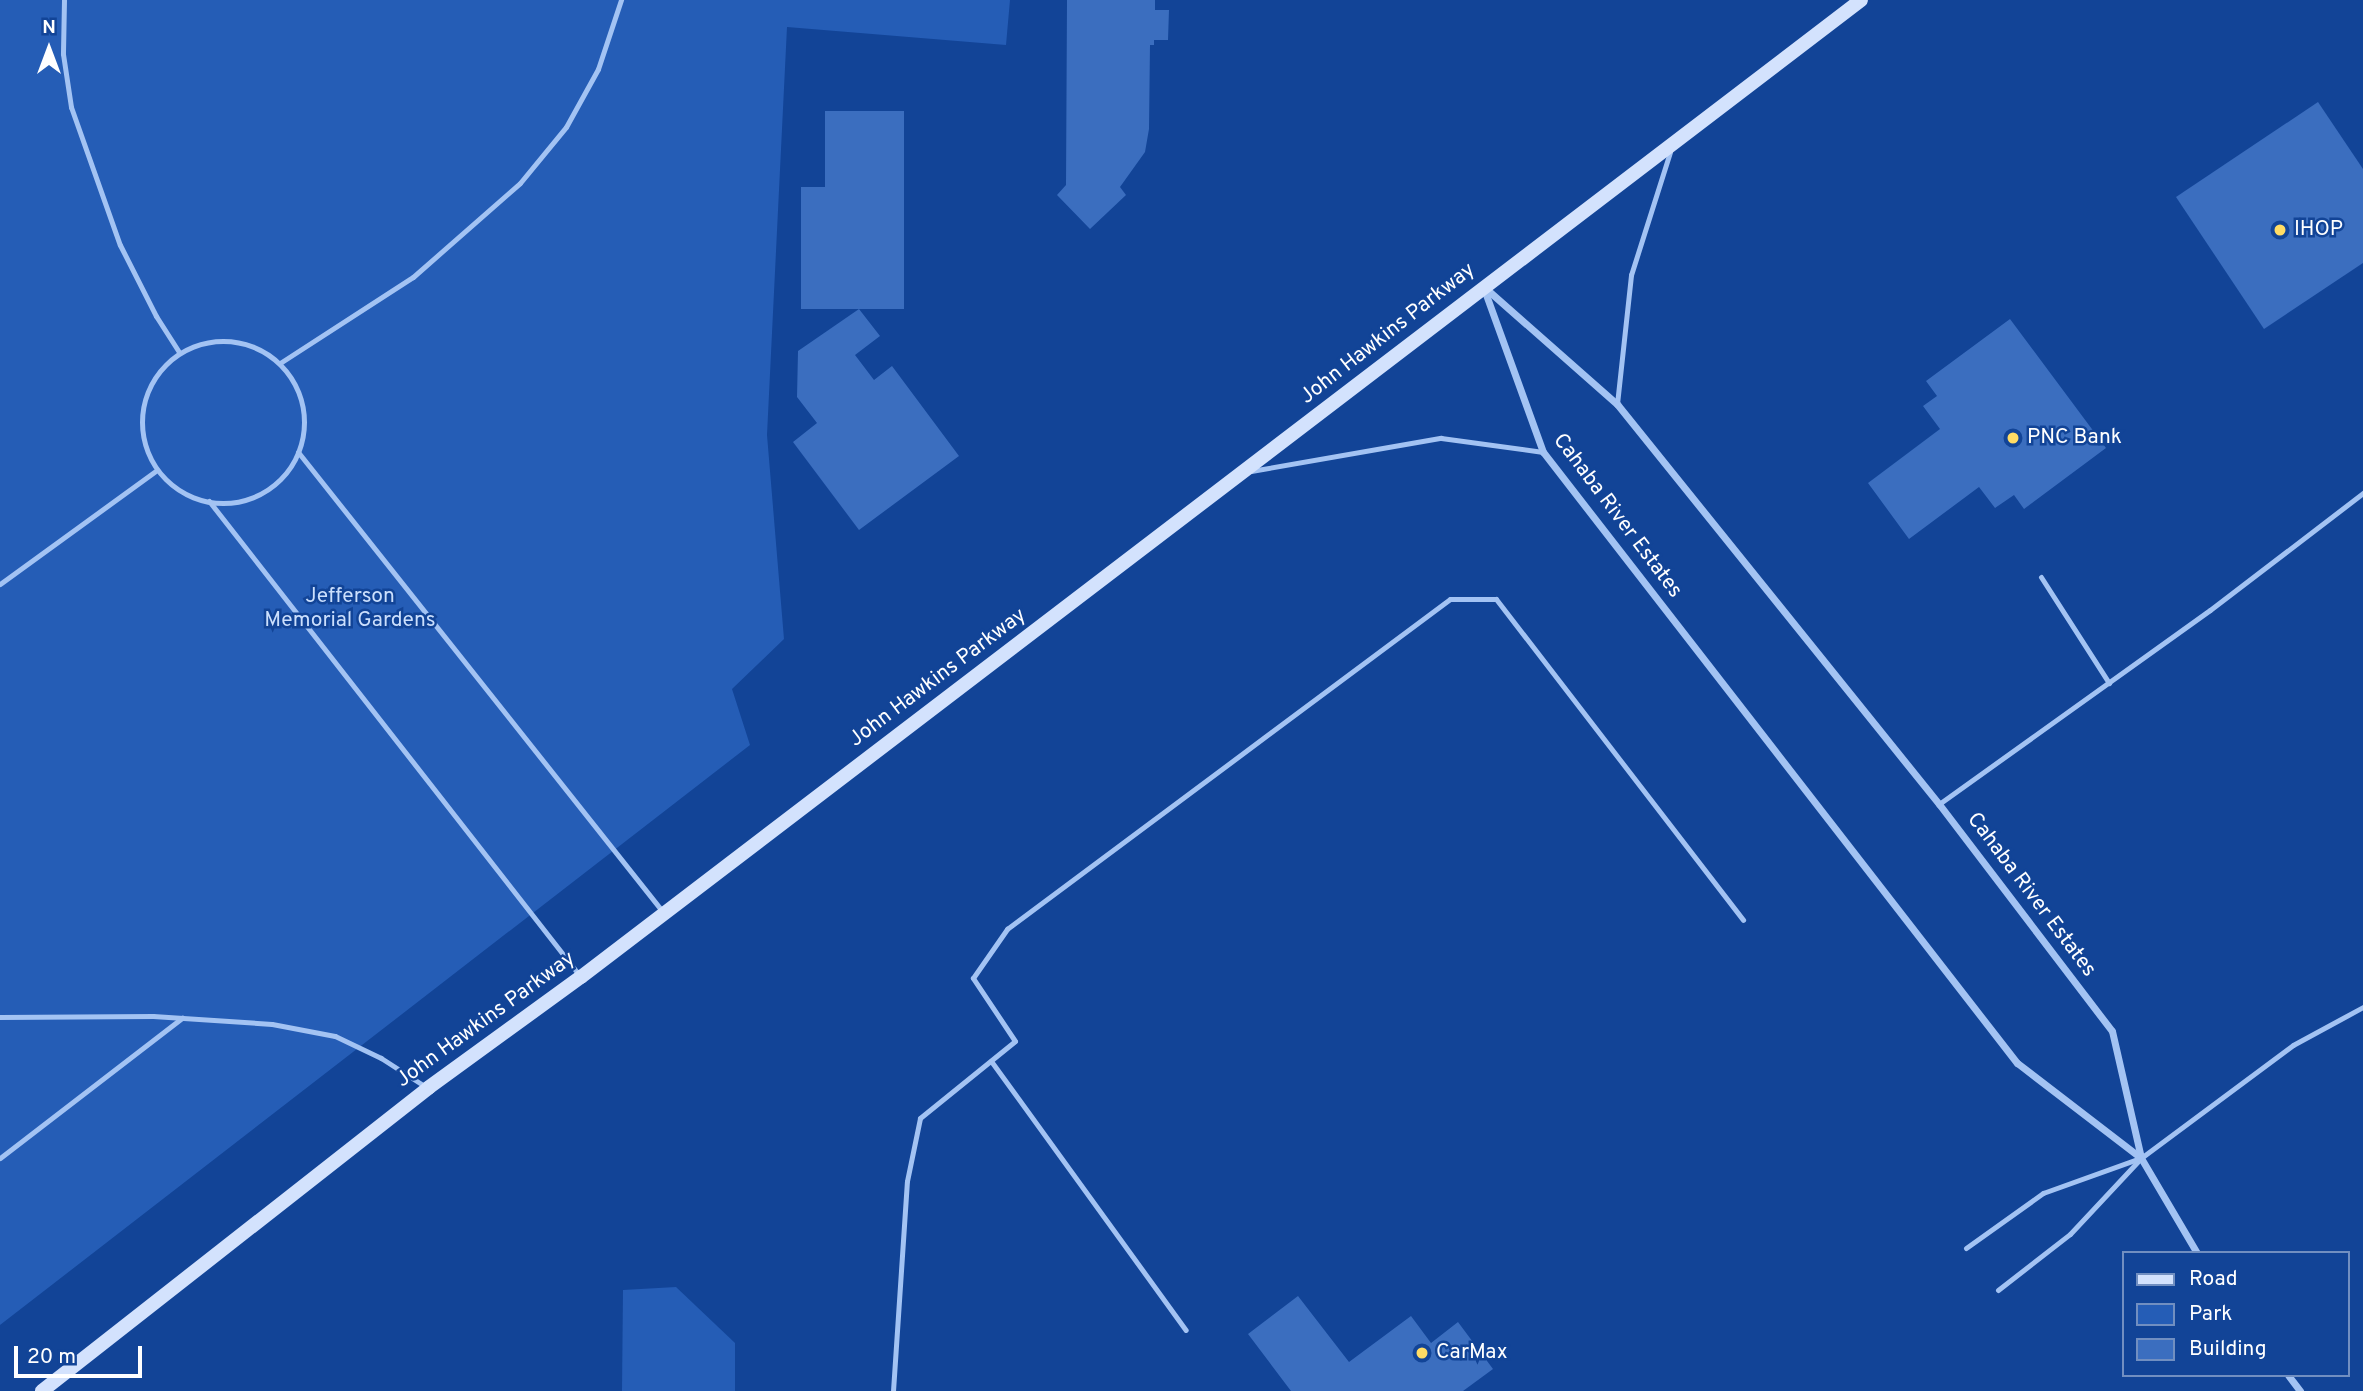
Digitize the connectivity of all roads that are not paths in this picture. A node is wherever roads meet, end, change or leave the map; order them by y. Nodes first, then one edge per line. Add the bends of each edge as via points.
1 (64, 0) edge
2 (621, 0) edge
3 (1861, 0) edge
4 (1673, 142) junction
5 (1483, 286) junction
6 (179, 352) junction
7 (281, 363) junction
8 (1617, 404) junction
9 (298, 452) junction
10 (1543, 452) junction
11 (157, 470) junction
12 (1245, 473) junction
13 (2363, 493) edge
14 (209, 501) junction
15 (2041, 577) dead end
16 (0, 584) edge
17 (2109, 683) junction
18 (1939, 804) junction
19 (663, 912) junction
20 (1742, 920) dead end
21 (581, 977) junction
22 (2363, 1007) edge
23 (0, 1017) edge
24 (182, 1018) junction
25 (990, 1061) junction
26 (428, 1088) junction
27 (0, 1158) edge
28 (2141, 1158) junction
29 (1966, 1248) dead end
30 (2196, 1251) edge
31 (1998, 1290) dead end
32 (1186, 1330) dead end
33 (42, 1391) edge
34 (892, 1391) edge

1 - 6 lane via 62,54 71,107 120,245
2 - 7 lane via 598,69 572,115 520,183 413,277
3 - 4 main road, John Hawkins Parkway
4 - 5 main road, John Hawkins Parkway
4 - 8 lane via 1631,275
5 - 8 street, Cahaba River Estates
5 - 10 street, Cahaba River Estates
5 - 12 main road, John Hawkins Parkway
6 - 7 lane via 204,342 232,340 258,347
6 - 11 lane via 159,370 146,394 141,420 145,447
7 - 9 lane via 296,385 305,411
8 - 18 street, Cahaba River Estates
9 - 14 lane via 277,484 254,498
9 - 19 lane
10 - 12 lane via 1441,438
10 - 28 street, Cahaba River Estates via 2017,1062
11 - 14 lane via 176,489
11 - 16 lane
12 - 19 main road, John Hawkins Parkway
13 - 17 lane
14 - 21 lane
15 - 17 lane
17 - 18 lane
18 - 28 street, Cahaba River Estates via 2112,1031
19 - 21 main road, John Hawkins Parkway
20 - 25 lane via 1496,599 1450,599 1007,929 973,978 1015,1041
21 - 26 main road, John Hawkins Parkway
22 - 28 lane via 2293,1045
23 - 24 lane
24 - 26 lane via 272,1024 335,1037 381,1058
24 - 27 lane
25 - 32 lane
25 - 34 lane via 920,1118 907,1181
26 - 33 main road, John Hawkins Parkway
28 - 29 lane via 2043,1193
28 - 30 street, Cahaba River Estates
28 - 31 lane via 2070,1234

